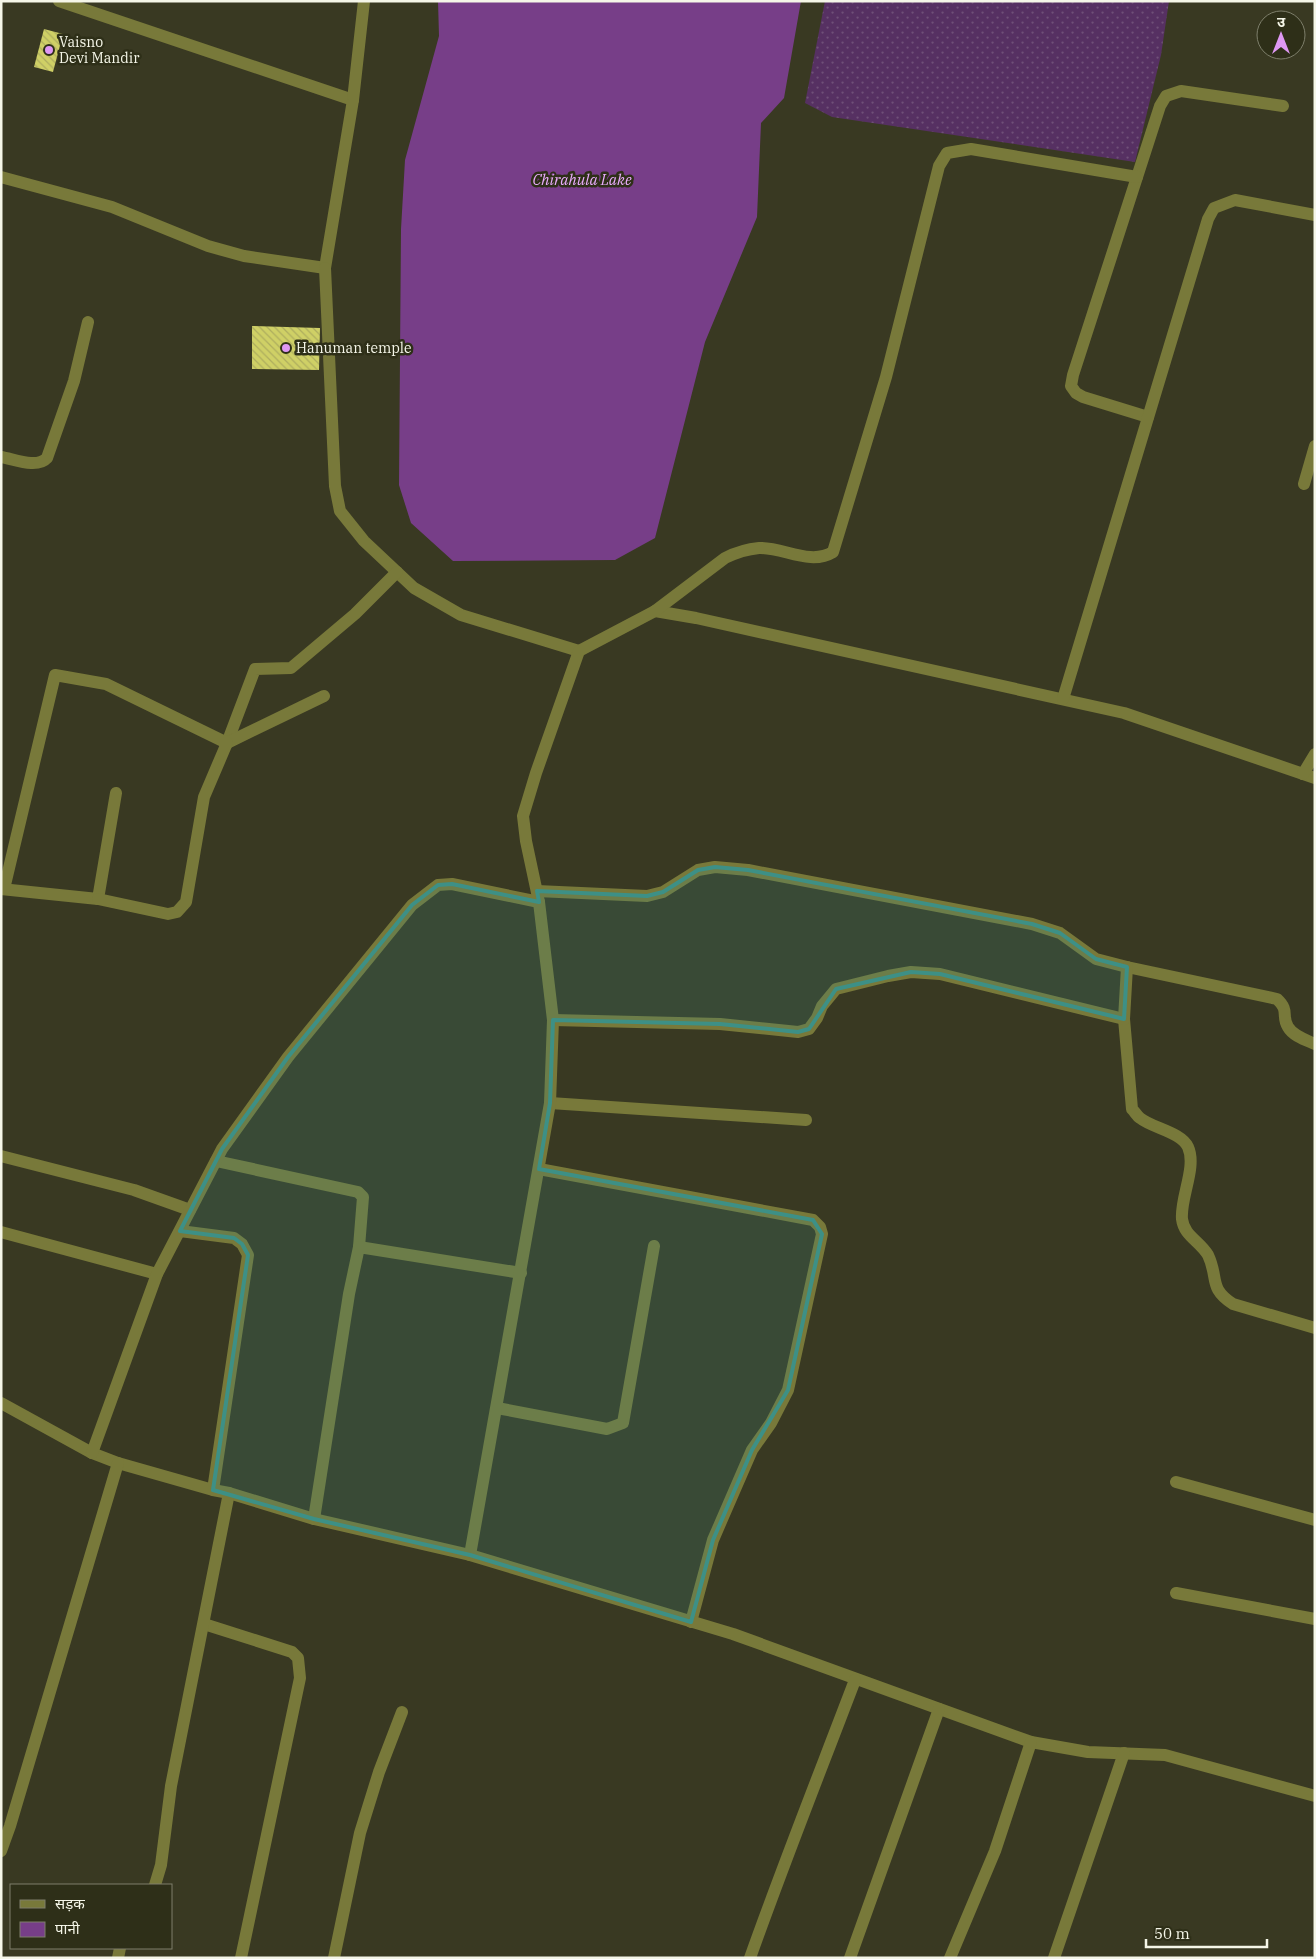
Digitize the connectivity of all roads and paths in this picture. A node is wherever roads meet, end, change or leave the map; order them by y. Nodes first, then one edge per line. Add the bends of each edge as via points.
1 (60, 1) edge
2 (364, 1) edge
3 (352, 100) junction
4 (1283, 106) dead end
5 (1, 176) edge
6 (1137, 177) junction
7 (1315, 214) edge
8 (325, 268) junction
9 (88, 322) dead end
10 (1148, 417) junction
11 (1315, 446) edge
12 (1, 457) edge
13 (1304, 484) dead end
14 (397, 572) junction
15 (655, 611) junction
16 (579, 651) junction
17 (324, 696) dead end
18 (1062, 699) junction
19 (227, 743) junction
20 (1315, 754) edge
21 (1309, 776) edge
22 (116, 793) dead end
23 (3, 889) edge
24 (538, 896) junction
25 (98, 899) junction
26 (1128, 967) junction
27 (1124, 1019) junction
28 (553, 1020) junction
29 (1315, 1044) edge
30 (550, 1103) junction
31 (806, 1120) dead end
32 (1, 1156) edge
33 (216, 1161) junction
34 (539, 1169) junction
35 (190, 1210) junction
36 (180, 1231) junction
37 (1, 1232) edge
38 (654, 1246) dead end
39 (360, 1247) junction
40 (521, 1273) junction
41 (157, 1274) junction
42 (1315, 1328) edge
43 (1, 1402) edge
44 (497, 1408) junction
45 (92, 1453) junction
46 (118, 1464) junction
47 (1176, 1482) dead end
48 (213, 1490) junction
49 (229, 1493) junction
50 (314, 1519) junction
51 (1315, 1520) edge
52 (470, 1556) junction
53 (1176, 1593) dead end
54 (1315, 1619) edge
55 (691, 1622) junction
56 (204, 1624) junction
57 (854, 1680) junction
58 (939, 1710) junction
59 (402, 1712) dead end
60 (1031, 1742) junction
61 (1124, 1753) junction
62 (1315, 1796) edge
63 (1, 1851) edge
64 (155, 1884) edge
65 (241, 1958) edge
66 (334, 1958) edge
67 (750, 1958) edge
68 (850, 1958) edge
69 (950, 1958) edge
70 (1054, 1958) edge

1 - 3 street
2 - 3 street
3 - 8 street
4 - 6 street via 1173,92 1160,106
5 - 8 street via 112,207 208,246 244,256
6 - 10 street via 1071,386 1082,397
6 - 15 street via 971,149 946,153 939,166 886,377 832,552 821,558 760,548 735,553
7 - 10 street via 1235,200 1214,208
8 - 14 street via 335,486 340,511 364,541
9 - 12 street via 74,381 46,458 36,464
10 - 18 street
11 - 13 street
14 - 16 street via 414,588 461,615
14 - 19 street via 291,668 255,669
15 - 16 street
15 - 18 street
16 - 24 street via 523,816
17 - 19 street
18 - 21 street via 1124,713
19 - 23 street via 106,684 55,675
19 - 25 street via 204,798 186,902 177,912 168,914
20 - 21 street
22 - 25 street
23 - 25 street
24 - 26 street via 647,896 663,892 698,870 715,866 1032,924 1060,933 1096,958
24 - 28 street
24 - 33 street via 452,884 438,885 412,905 288,1057
26 - 27 street
26 - 29 street via 1277,999 1284,1007 1287,1027
27 - 28 street via 940,974 911,972 836,989 809,1029 798,1032 720,1024
27 - 42 street via 1132,1109 1140,1118 1182,1140 1188,1148 1191,1160 1182,1218 1186,1232 1207,1255 1218,1291 1233,1304
28 - 30 street
30 - 31 street
30 - 34 street
32 - 35 street via 134,1190
33 - 35 street
33 - 39 street via 358,1192 363,1197
34 - 40 street
34 - 55 street via 812,1220 820,1227 822,1234 788,1390 752,1450 713,1540
35 - 36 street
36 - 41 street
36 - 48 street via 234,1238 248,1255
37 - 41 street
38 - 44 street via 623,1423 608,1429
39 - 40 street
39 - 50 street via 349,1294
40 - 44 street
41 - 45 street
43 - 45 street
44 - 52 street
45 - 46 street
46 - 48 street
46 - 63 street
47 - 51 street
48 - 49 street
49 - 50 street
49 - 56 street
50 - 52 street
52 - 55 street
53 - 54 street
55 - 57 street via 733,1634
56 - 64 street via 171,1786 161,1865
56 - 65 street via 292,1652 300,1667
57 - 58 street
57 - 67 street
58 - 60 street
58 - 68 street
59 - 66 street via 360,1833
60 - 61 street via 1088,1752
60 - 69 street via 995,1851
61 - 62 street via 1165,1754
61 - 70 street

